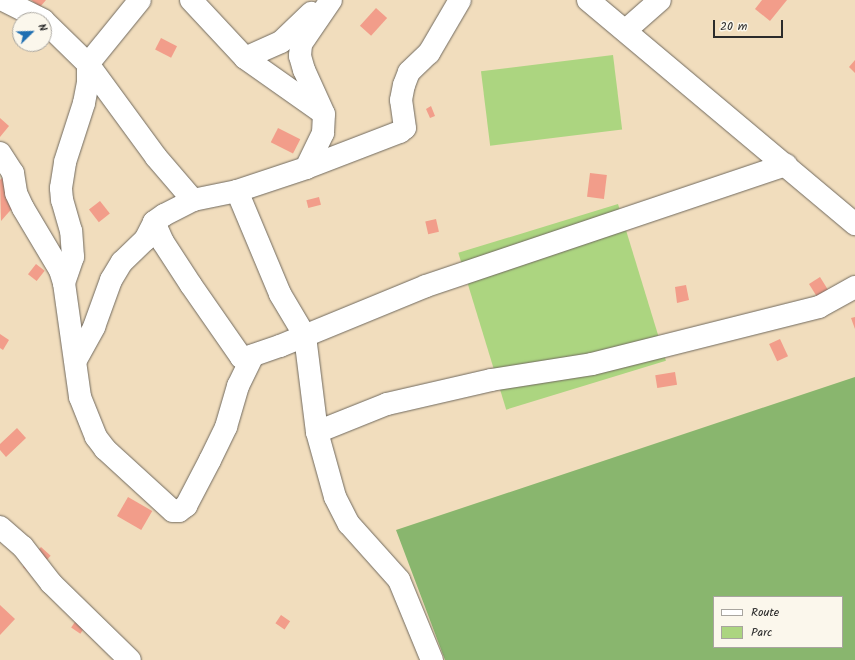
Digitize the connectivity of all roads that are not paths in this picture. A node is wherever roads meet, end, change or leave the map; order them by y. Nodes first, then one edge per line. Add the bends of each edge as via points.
1 (4, 0) edge
2 (140, 0) edge
3 (191, 0) edge
4 (325, 0) edge
5 (332, 0) edge
6 (460, 0) edge
7 (588, 0) edge
8 (660, 0) edge
9 (27, 12) edge
10 (52, 29) edge
11 (626, 30) junction
12 (245, 58) junction
13 (88, 64) junction
14 (324, 114) junction
15 (0, 153) edge
16 (786, 165) junction
17 (306, 168) junction
18 (237, 191) junction
19 (193, 200) junction
20 (154, 222) junction
21 (855, 224) edge
22 (64, 283) junction
23 (855, 287) edge
24 (305, 336) junction
25 (253, 355) junction
26 (76, 360) junction
27 (316, 432) junction
28 (0, 527) edge
29 (130, 660) edge
30 (432, 660) edge

1 - 9 street
2 - 13 street
3 - 12 street
4 - 12 street via 281,42
5 - 14 street via 301,44 300,56
6 - 17 street via 429,53 409,72 401,100 404,128 400,132
7 - 11 street
8 - 11 street
10 - 13 street
11 - 16 street
12 - 14 street
13 - 19 street via 156,157
13 - 22 street via 84,103 65,162 61,188 71,231 73,257
14 - 17 street via 323,133
15 - 22 street via 13,173 16,193 23,208 60,270
16 - 21 street
16 - 24 street via 426,286
17 - 18 street
18 - 19 street
18 - 24 street via 280,294
19 - 20 street via 164,214
20 - 25 street via 174,260 241,357
20 - 26 street via 145,240 122,262 111,280 94,327
22 - 26 street
23 - 27 street via 819,307 592,364 491,380 387,404
24 - 25 street
24 - 27 street
25 - 26 street via 238,386 226,427 186,506 179,511 173,511 105,450 96,438 80,398
27 - 30 street via 335,497 349,524 399,580
28 - 29 street via 23,547 51,583

